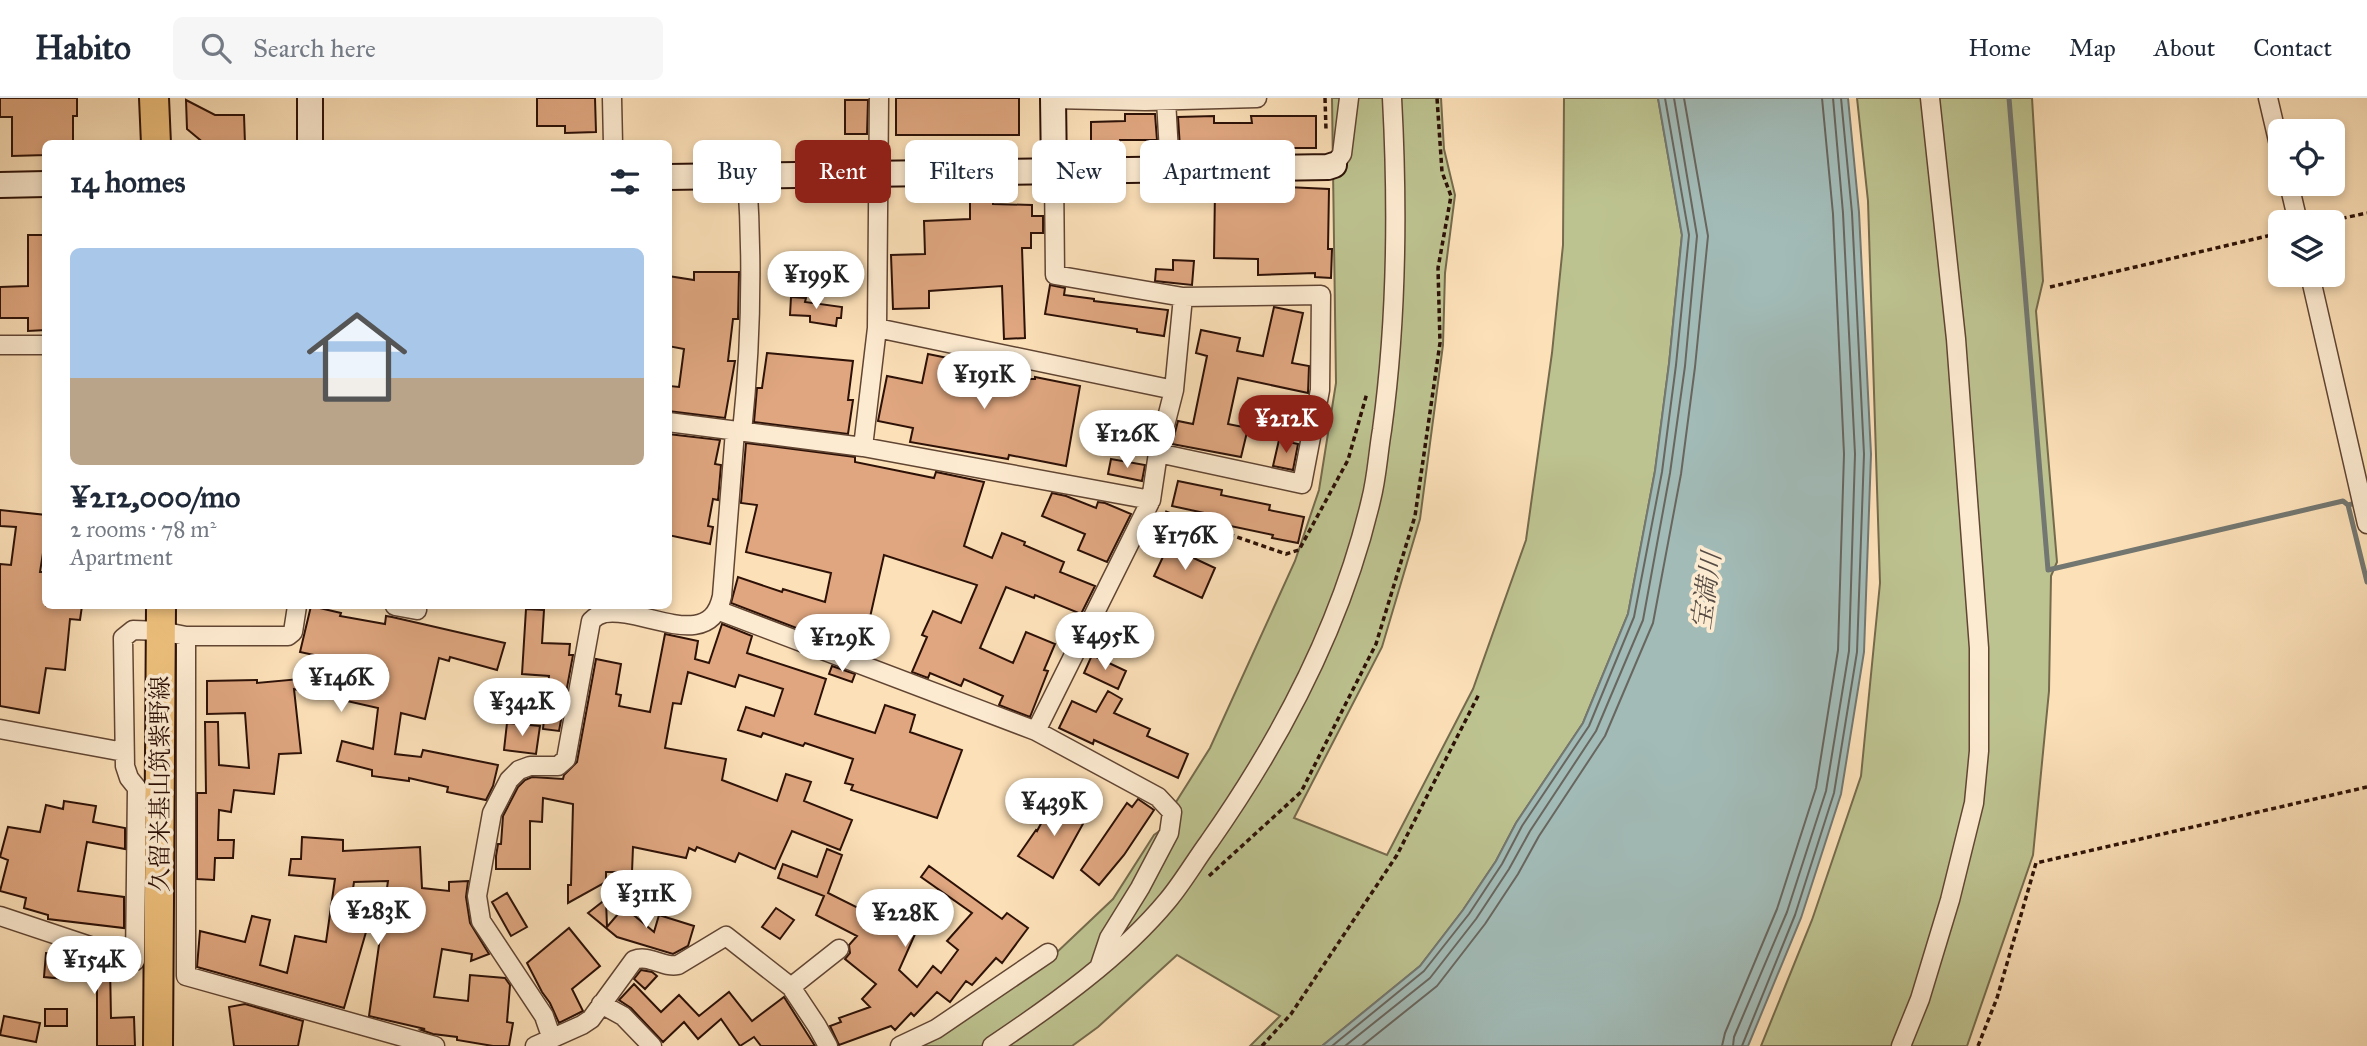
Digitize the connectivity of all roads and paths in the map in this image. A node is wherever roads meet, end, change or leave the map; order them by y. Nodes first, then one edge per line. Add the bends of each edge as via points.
1 (154, 98) edge
2 (310, 98) edge
3 (612, 98) edge
4 (879, 98) edge
5 (1257, 98) edge
6 (1349, 98) edge
7 (1392, 98) edge
8 (1930, 98) edge
9 (2268, 98) edge
10 (1053, 99) edge
11 (1166, 100) junction
12 (2273, 119) edge
13 (156, 140) edge
14 (310, 140) edge
15 (613, 140) edge
16 (878, 140) edge
17 (1054, 140) edge
18 (1168, 140) edge
19 (1334, 165) joint
20 (1295, 168) edge
21 (1032, 172) edge
22 (891, 175) edge
23 (672, 177) edge
24 (693, 177) edge
25 (42, 184) edge
26 (0, 185) edge
27 (749, 203) edge
28 (878, 203) edge
29 (1054, 203) edge
30 (2367, 213) edge
31 (2345, 218) edge
32 (2268, 236) edge
33 (2050, 287) dead end
34 (2313, 287) edge
35 (1183, 297) junction
36 (877, 328) junction
37 (0, 345) edge
38 (42, 345) edge
39 (1174, 390) junction
40 (672, 423) edge
41 (738, 432) junction
42 (863, 447) junction
43 (1158, 453) junction
44 (1151, 500) junction
45 (2366, 517) edge
46 (297, 609) edge
47 (718, 610) junction
48 (169, 624) edge
49 (1479, 694) dead end
50 (0, 729) edge
51 (1036, 731) junction
52 (124, 752) junction
53 (2367, 787) edge
54 (0, 916) edge
55 (839, 949) dead end
56 (1048, 953) dead end
57 (1100, 965) junction
58 (791, 987) junction
59 (601, 1004) junction
60 (552, 1039) junction
61 (158, 1046) edge
62 (435, 1046) edge
63 (535, 1046) edge
64 (652, 1046) edge
65 (828, 1046) edge
66 (900, 1046) edge
67 (992, 1046) edge
68 (1262, 1046) edge
69 (1901, 1046) edge
70 (1978, 1046) edge

1 - 13 main road
2 - 14 street
3 - 15 street
4 - 16 street
5 - 11 street
6 - 19 street via 1342,154
7 - 57 street via 1393,328 1372,498 1349,578 1322,647 1279,731 1229,813 1168,900
8 - 69 street via 1956,339 1979,648 1979,751 1974,803 1950,900
9 - 12 street
10 - 11 street
10 - 17 street
11 - 18 street
19 - 20 street
21 - 22 street
23 - 24 street
25 - 26 street
27 - 41 street via 752,306
28 - 36 street
29 - 35 street via 1055,275
30 - 31 path
32 - 33 path
34 - 45 street
35 - 39 street
35 - 43 street via 1321,295 1320,390 1302,484
36 - 39 street
36 - 42 street
37 - 38 street
39 - 43 street
40 - 41 street
41 - 42 street
41 - 47 street
42 - 44 street
43 - 44 street
44 - 51 street
46 - 48 street via 293,632 288,636
47 - 51 street
47 - 60 street via 703,624 690,627 618,612 602,613 591,621 566,759 558,766 519,770 492,813 477,896 481,921 544,1016
48 - 52 street via 134,630 123,638
48 - 61 main road, 久留米基山筑紫野線
48 - 62 street via 186,976
49 - 68 path via 1397,855 1291,1014
50 - 52 street
51 - 57 street via 1158,797 1171,812 1169,833 1109,937
52 - 54 street via 129,778 137,788 135,961
53 - 70 path via 2036,863 1997,998
55 - 58 street
56 - 66 street via 936,1029
57 - 67 street
58 - 59 street via 726,936 673,967 641,957 634,960
58 - 65 street
59 - 60 street via 591,1019
59 - 64 street via 623,1016
60 - 63 street

